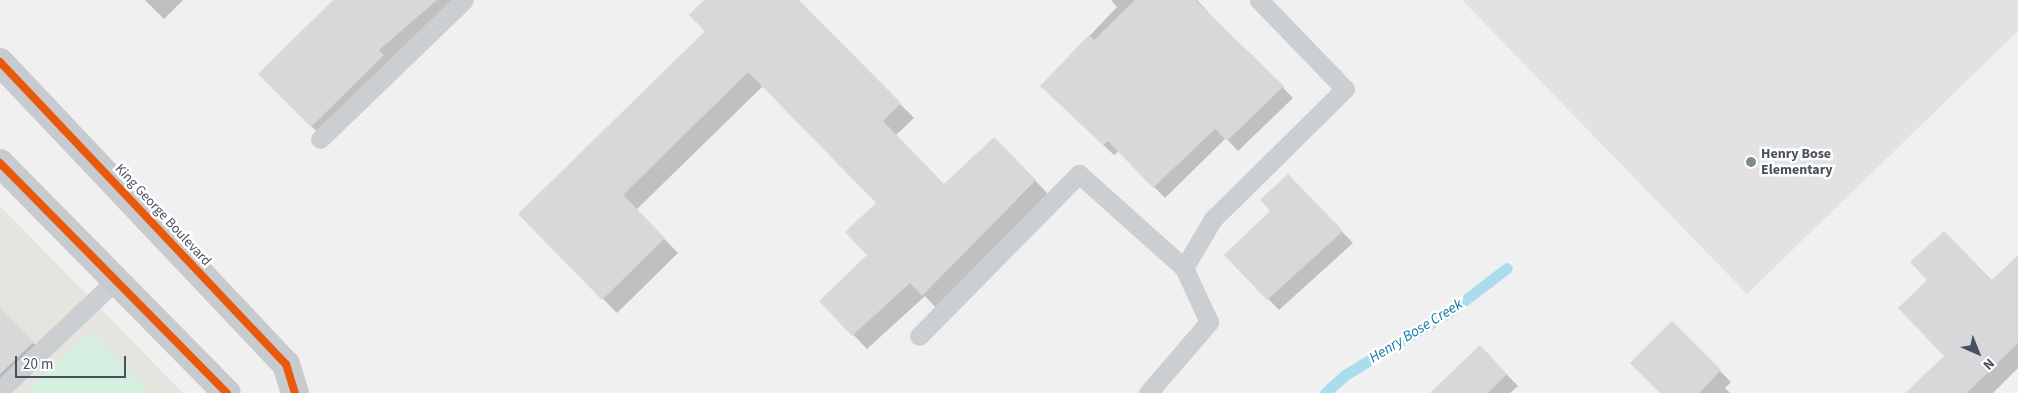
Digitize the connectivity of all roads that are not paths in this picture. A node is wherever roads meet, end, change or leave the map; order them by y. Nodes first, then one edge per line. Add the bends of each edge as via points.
1 (464, 0) edge
2 (1259, 0) edge
3 (0, 62) edge
4 (320, 139) dead end
5 (0, 163) edge
6 (1184, 268) junction
7 (116, 280) junction
8 (919, 336) dead end
9 (0, 390) edge
10 (227, 393) edge
11 (295, 393) edge
12 (1148, 393) edge

1 - 4 lane
2 - 6 lane via 1345,89 1213,219
3 - 11 main road, King George Boulevard via 286,364
5 - 7 main road
6 - 8 lane via 1079,174
6 - 12 lane via 1209,322
7 - 9 lane
7 - 10 main road

